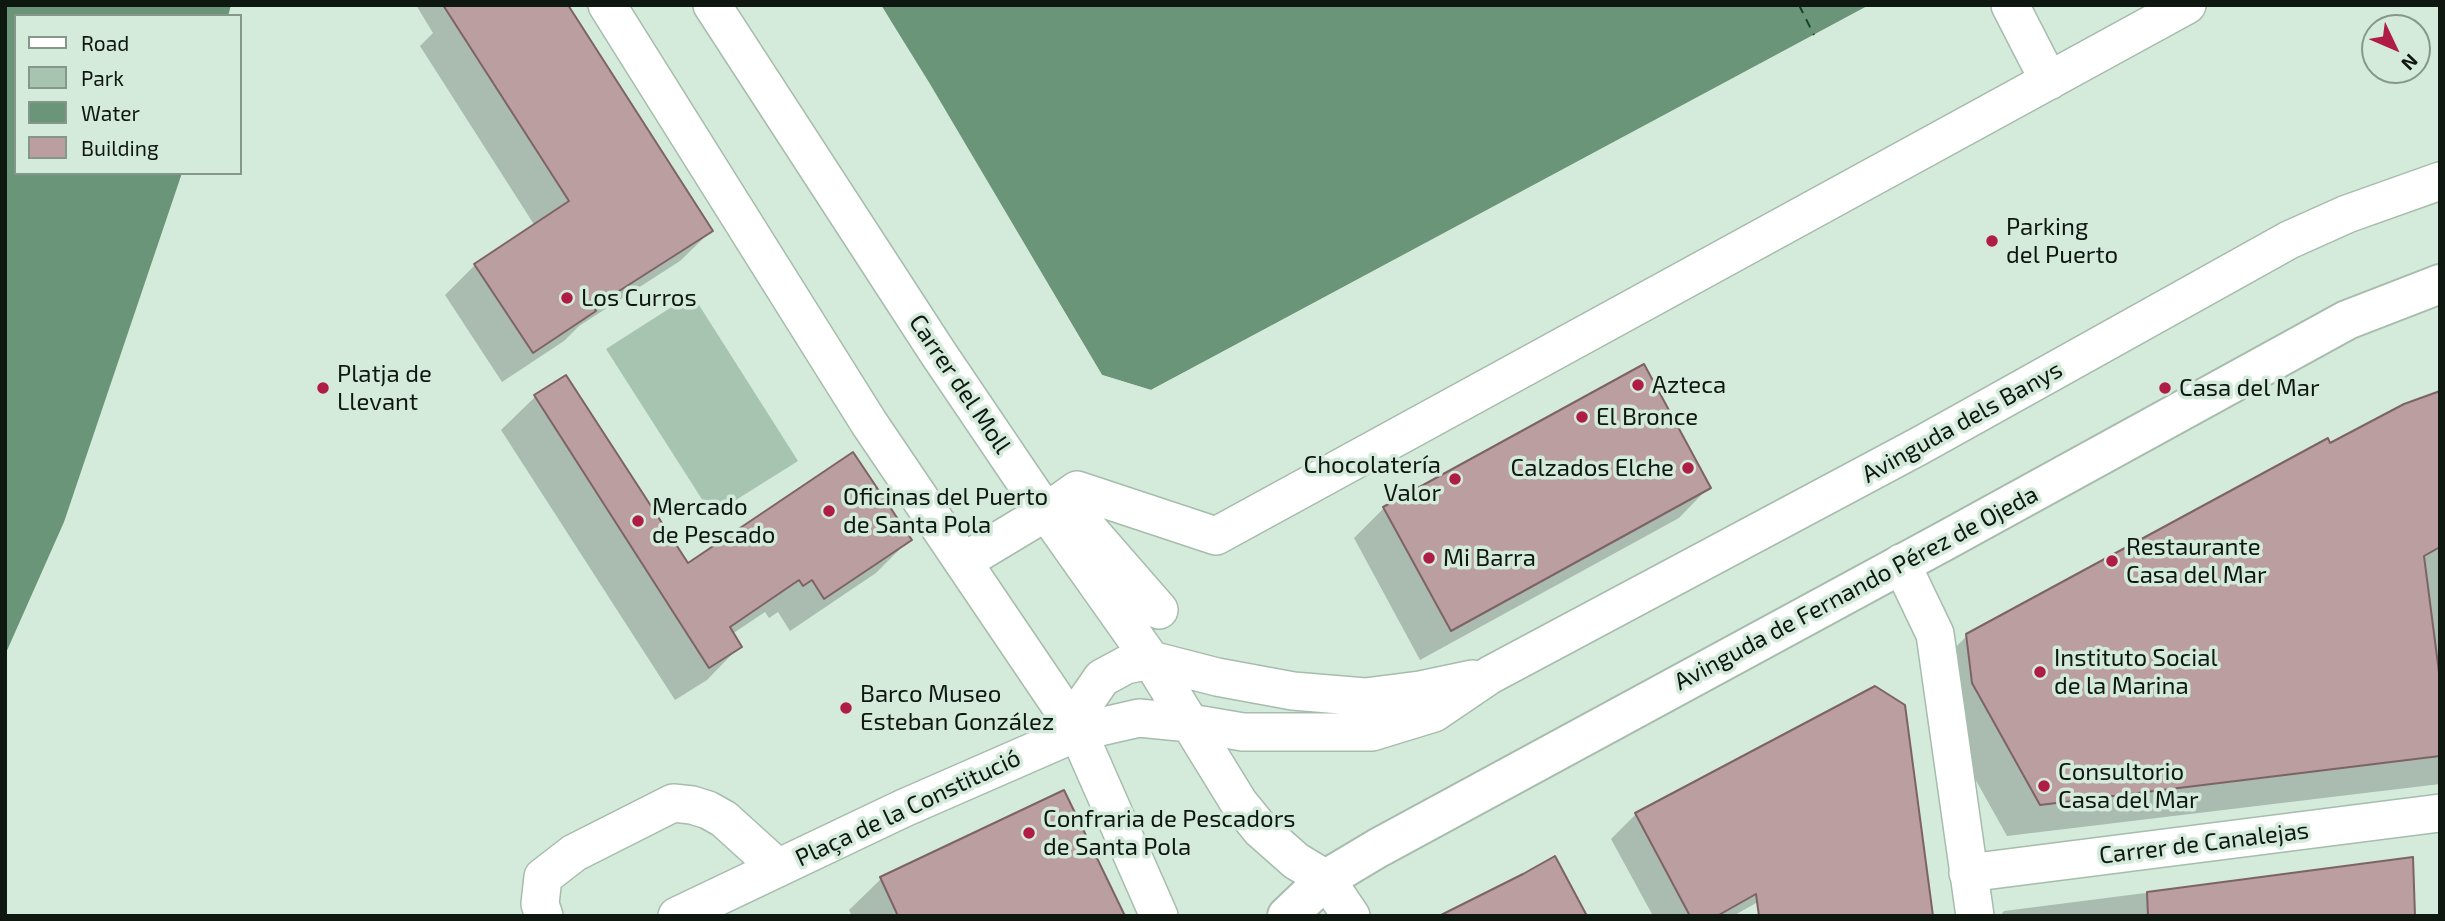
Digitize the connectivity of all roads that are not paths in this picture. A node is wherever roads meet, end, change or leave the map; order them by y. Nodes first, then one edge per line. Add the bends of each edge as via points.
1 (607, 5) edge
2 (712, 5) edge
3 (2010, 5) edge
4 (2188, 5) edge
5 (2049, 81) junction
6 (2440, 181) edge
7 (2440, 284) edge
8 (1055, 506) junction
9 (963, 562) junction
10 (1901, 563) junction
11 (1158, 610) dead end
12 (1151, 660) junction
13 (1490, 675) junction
14 (1190, 723) junction
15 (1078, 732) junction
16 (1243, 732) junction
17 (1227, 781) junction
18 (2440, 813) edge
19 (778, 868) junction
20 (1968, 873) junction
21 (1326, 879) junction
22 (544, 916) edge
23 (677, 916) edge
24 (1158, 916) edge
25 (1287, 916) edge
26 (1351, 916) edge
27 (1975, 916) edge

1 - 9 street via 857,405
2 - 8 street, Carrer del Moll via 938,353
3 - 5 street
4 - 5 street
5 - 8 street via 1216,536 1077,490
6 - 13 street, Avinguda dels Banys via 2289,240 1921,445
7 - 10 street, Avinguda de Fernando Pérez de Ojeda via 2347,320
8 - 9 street
8 - 11 street
8 - 12 street, Carrer del Moll
9 - 15 street
10 - 20 street via 1935,634
10 - 21 street, Avinguda de Fernando Pérez de Ojeda
12 - 13 street, Avinguda dels Banys via 1293,691 1365,697
12 - 14 street, Carrer del Moll
12 - 15 street via 1126,665 1102,678 1086,701
13 - 16 street, Avinguda dels Banys via 1434,713 1372,732
14 - 15 street, Avinguda dels Banys via 1139,718
14 - 16 street, Avinguda dels Banys
14 - 17 street, Carrer del Moll
15 - 19 street, Plaça de la Constitució
15 - 24 street
16 - 17 street
17 - 21 street, Carrer del Moll via 1261,830 1296,861
18 - 20 street, Carrer de Canalejas
19 - 22 street, Plaça de la Constitució via 724,819 708,810 673,803 574,853 542,877
19 - 23 street, Plaça de la Constitució
20 - 27 street
21 - 25 street, Avinguda de Fernando Pérez de Ojeda
21 - 26 street

